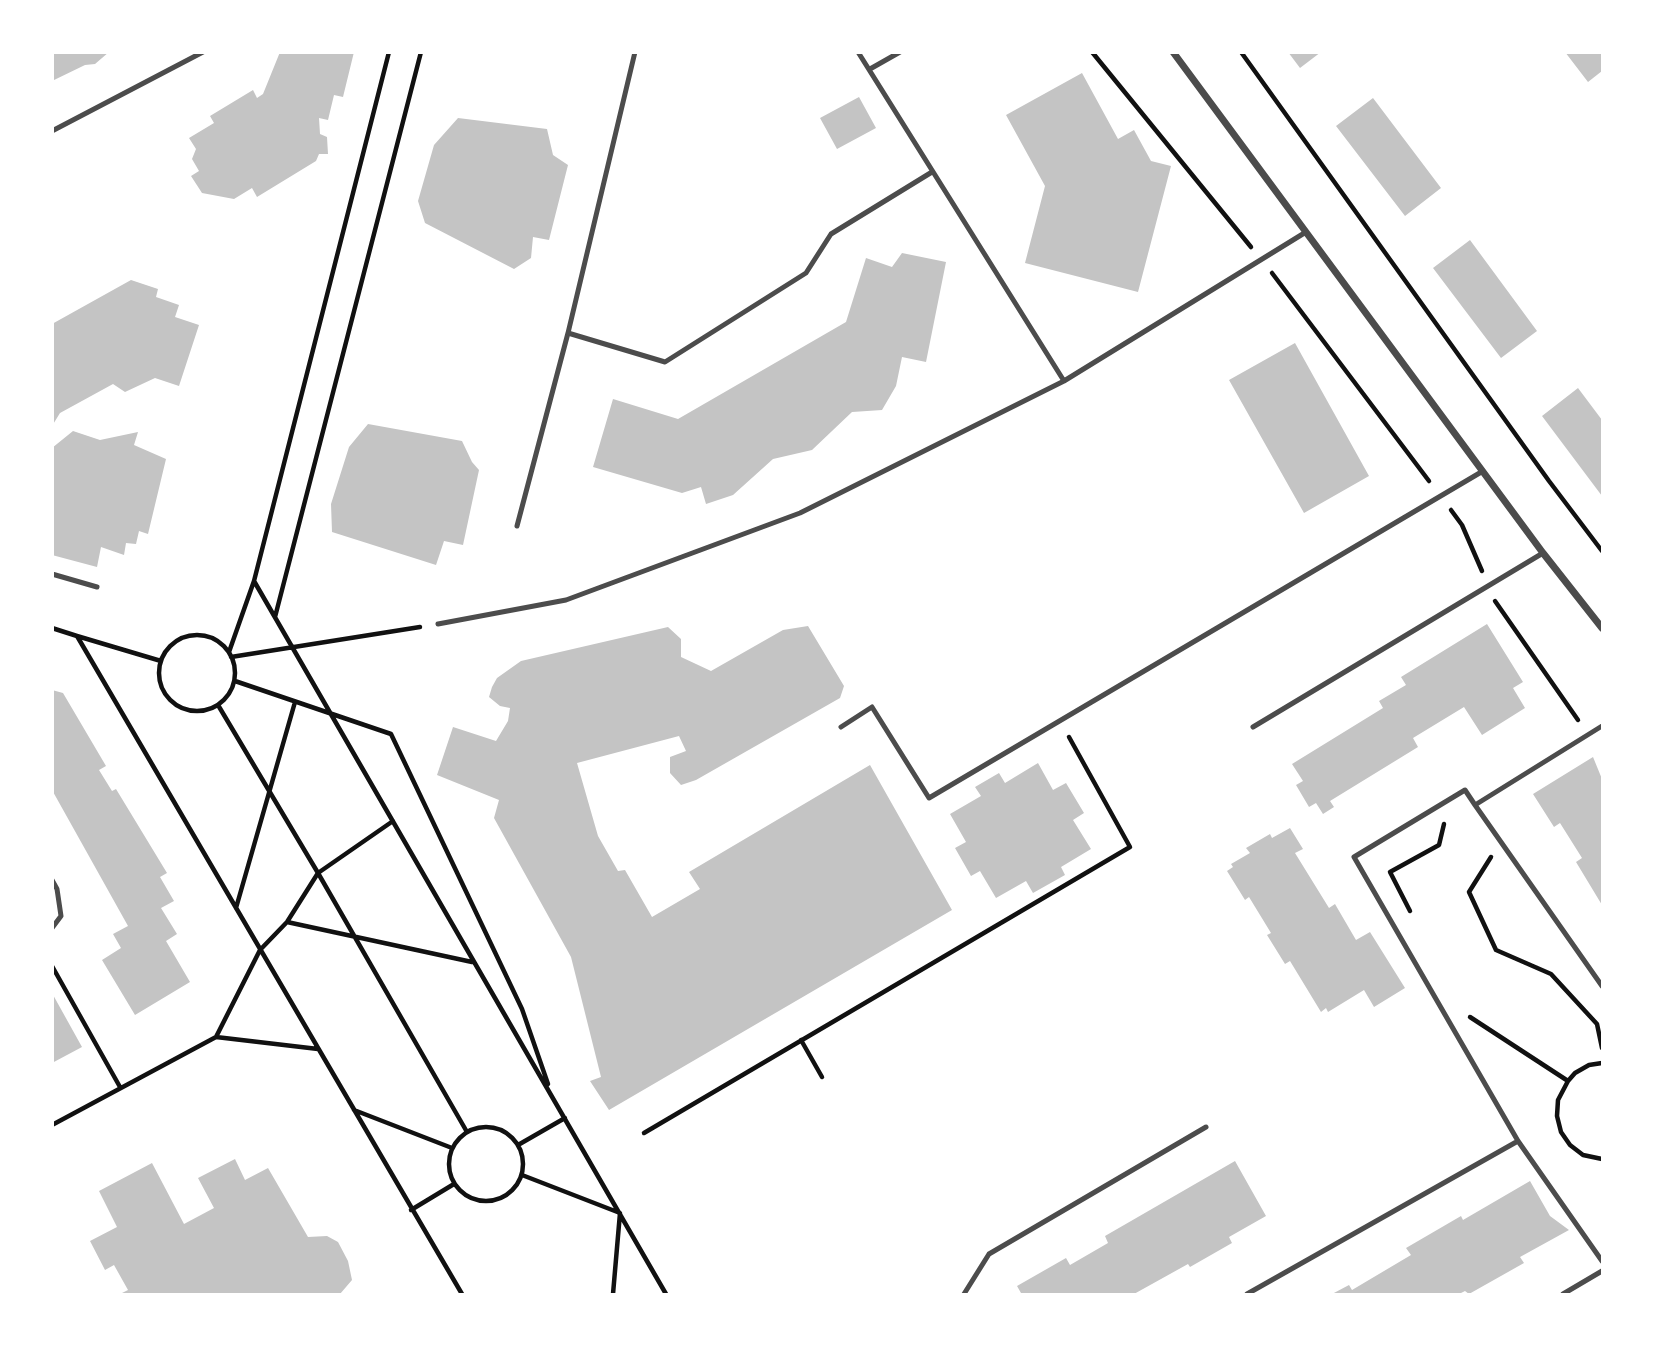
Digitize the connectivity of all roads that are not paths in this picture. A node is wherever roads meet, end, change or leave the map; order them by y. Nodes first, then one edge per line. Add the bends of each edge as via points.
1 (203, 52) edge
2 (635, 52) edge
3 (858, 52) edge
4 (900, 52) edge
5 (1173, 52) edge
6 (870, 69) junction
7 (52, 131) edge
8 (932, 172) junction
9 (1306, 232) junction
10 (568, 333) junction
11 (1064, 382) junction
12 (1483, 471) junction
13 (517, 526) dead end
14 (1543, 553) junction
15 (52, 574) edge
16 (97, 587) dead end
17 (438, 624) road end
18 (1602, 628) edge
19 (1602, 726) edge
20 (841, 727) dead end
21 (1253, 727) dead end
22 (1475, 804) junction
23 (52, 880) edge
24 (52, 928) edge
25 (1602, 986) edge
26 (1206, 1127) dead end
27 (1518, 1141) junction
28 (1602, 1261) edge
29 (1602, 1270) edge
30 (964, 1294) edge
31 (1247, 1294) edge
32 (1563, 1294) edge

1 - 7 lane
2 - 10 lane
3 - 6 lane
4 - 6 lane
5 - 9 street
6 - 8 lane
8 - 10 lane via 831,234 806,273 665,362
8 - 11 lane
9 - 11 lane
9 - 12 street
10 - 13 lane
11 - 17 lane via 800,513 566,600
12 - 14 street
12 - 20 lane via 929,798 872,707
14 - 18 street
14 - 21 lane
15 - 16 lane
19 - 22 lane
22 - 25 lane
22 - 27 lane via 1465,790 1353,857
23 - 24 lane via 61,916
26 - 30 lane via 989,1254
27 - 28 lane
27 - 31 lane
29 - 32 lane

